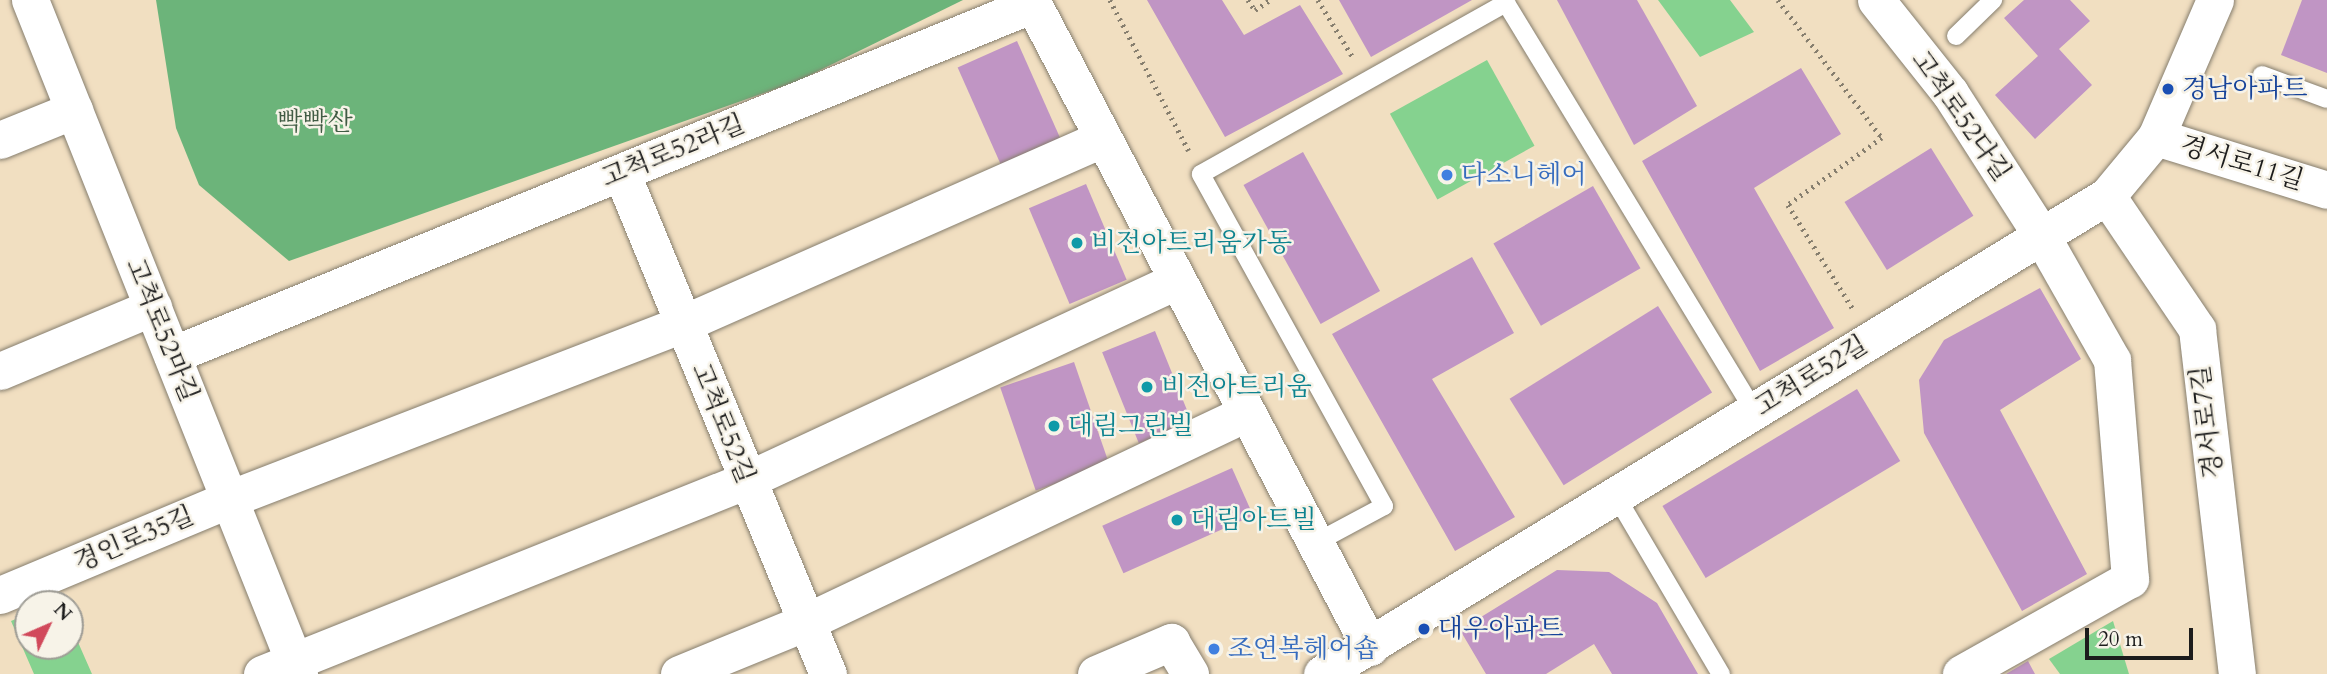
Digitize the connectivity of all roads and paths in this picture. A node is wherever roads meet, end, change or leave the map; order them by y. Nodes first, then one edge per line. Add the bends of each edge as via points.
1 (30, 0) edge
2 (1110, 0) edge
3 (1248, 0) edge
4 (1270, 0) edge
5 (1318, 0) edge
6 (1779, 0) edge
7 (1876, 0) edge
8 (1993, 0) edge
9 (2211, 2) edge
10 (1956, 36) dead end
11 (2262, 75) dead end
12 (1367, 81) junction
13 (2327, 99) edge
14 (75, 110) junction
15 (2156, 137) junction
16 (1102, 139) junction
17 (0, 140) edge
18 (621, 172) junction
19 (1201, 174) junction
20 (2327, 190) edge
21 (2108, 195) junction
22 (2041, 235) junction
23 (1175, 281) junction
24 (153, 307) junction
25 (682, 324) junction
26 (1872, 339) junction
27 (172, 355) junction
28 (0, 371) edge
29 (1754, 411) junction
30 (1246, 413) junction
31 (747, 480) junction
32 (1616, 496) junction
33 (229, 499) junction
34 (1317, 542) junction
35 (0, 595) edge
36 (806, 622) junction
37 (1370, 647) junction
38 (285, 670) edge
39 (679, 674) edge
40 (828, 674) edge
41 (1096, 674) edge
42 (1190, 674) edge
43 (1322, 674) edge
44 (1721, 674) edge
45 (1961, 674) edge
46 (2237, 674) edge

1 - 14 street, 고척로52마길
2 - 19 path
3 - 4 path via 1255,10
5 - 12 path
6 - 26 path via 1882,138 1788,205
7 - 22 street, 고척로52다길 via 1950,93
8 - 10 lane
9 - 15 street, 고척로52길
11 - 13 lane
12 - 19 lane
12 - 29 lane via 1506,4
14 - 17 street
14 - 24 street, 고척로52마길
15 - 20 street, 경서로11길
15 - 21 street, 고척로52길
16 - 18 street, 고척로52라길 via 1033,4
16 - 23 street, 고척로52라길
16 - 25 street
18 - 25 street, 고척로52길
18 - 27 street, 고척로52라길
19 - 34 lane via 1384,506
21 - 22 street, 고척로52길
21 - 46 street, 경서로7길 via 2197,330
22 - 26 street, 고척로52길
22 - 45 street, 고척로52다길 via 2112,360 2130,579
23 - 30 street, 고척로52라길
23 - 31 street
24 - 27 street, 고척로52마길
24 - 28 street
25 - 31 street, 고척로52길
25 - 33 street
26 - 29 street, 고척로52길
27 - 33 street, 고척로52마길
29 - 32 street, 고척로52길
30 - 34 street, 고척로52라길
30 - 36 street
31 - 36 street, 고척로52길
31 - 38 street
32 - 37 street, 고척로52길
32 - 44 lane
33 - 35 street, 경인로35길
33 - 38 street, 고척로52마길
34 - 37 street, 고척로52라길
36 - 39 street
36 - 40 street, 고척로52길
37 - 43 street, 고척로52길
41 - 42 street via 1171,642

